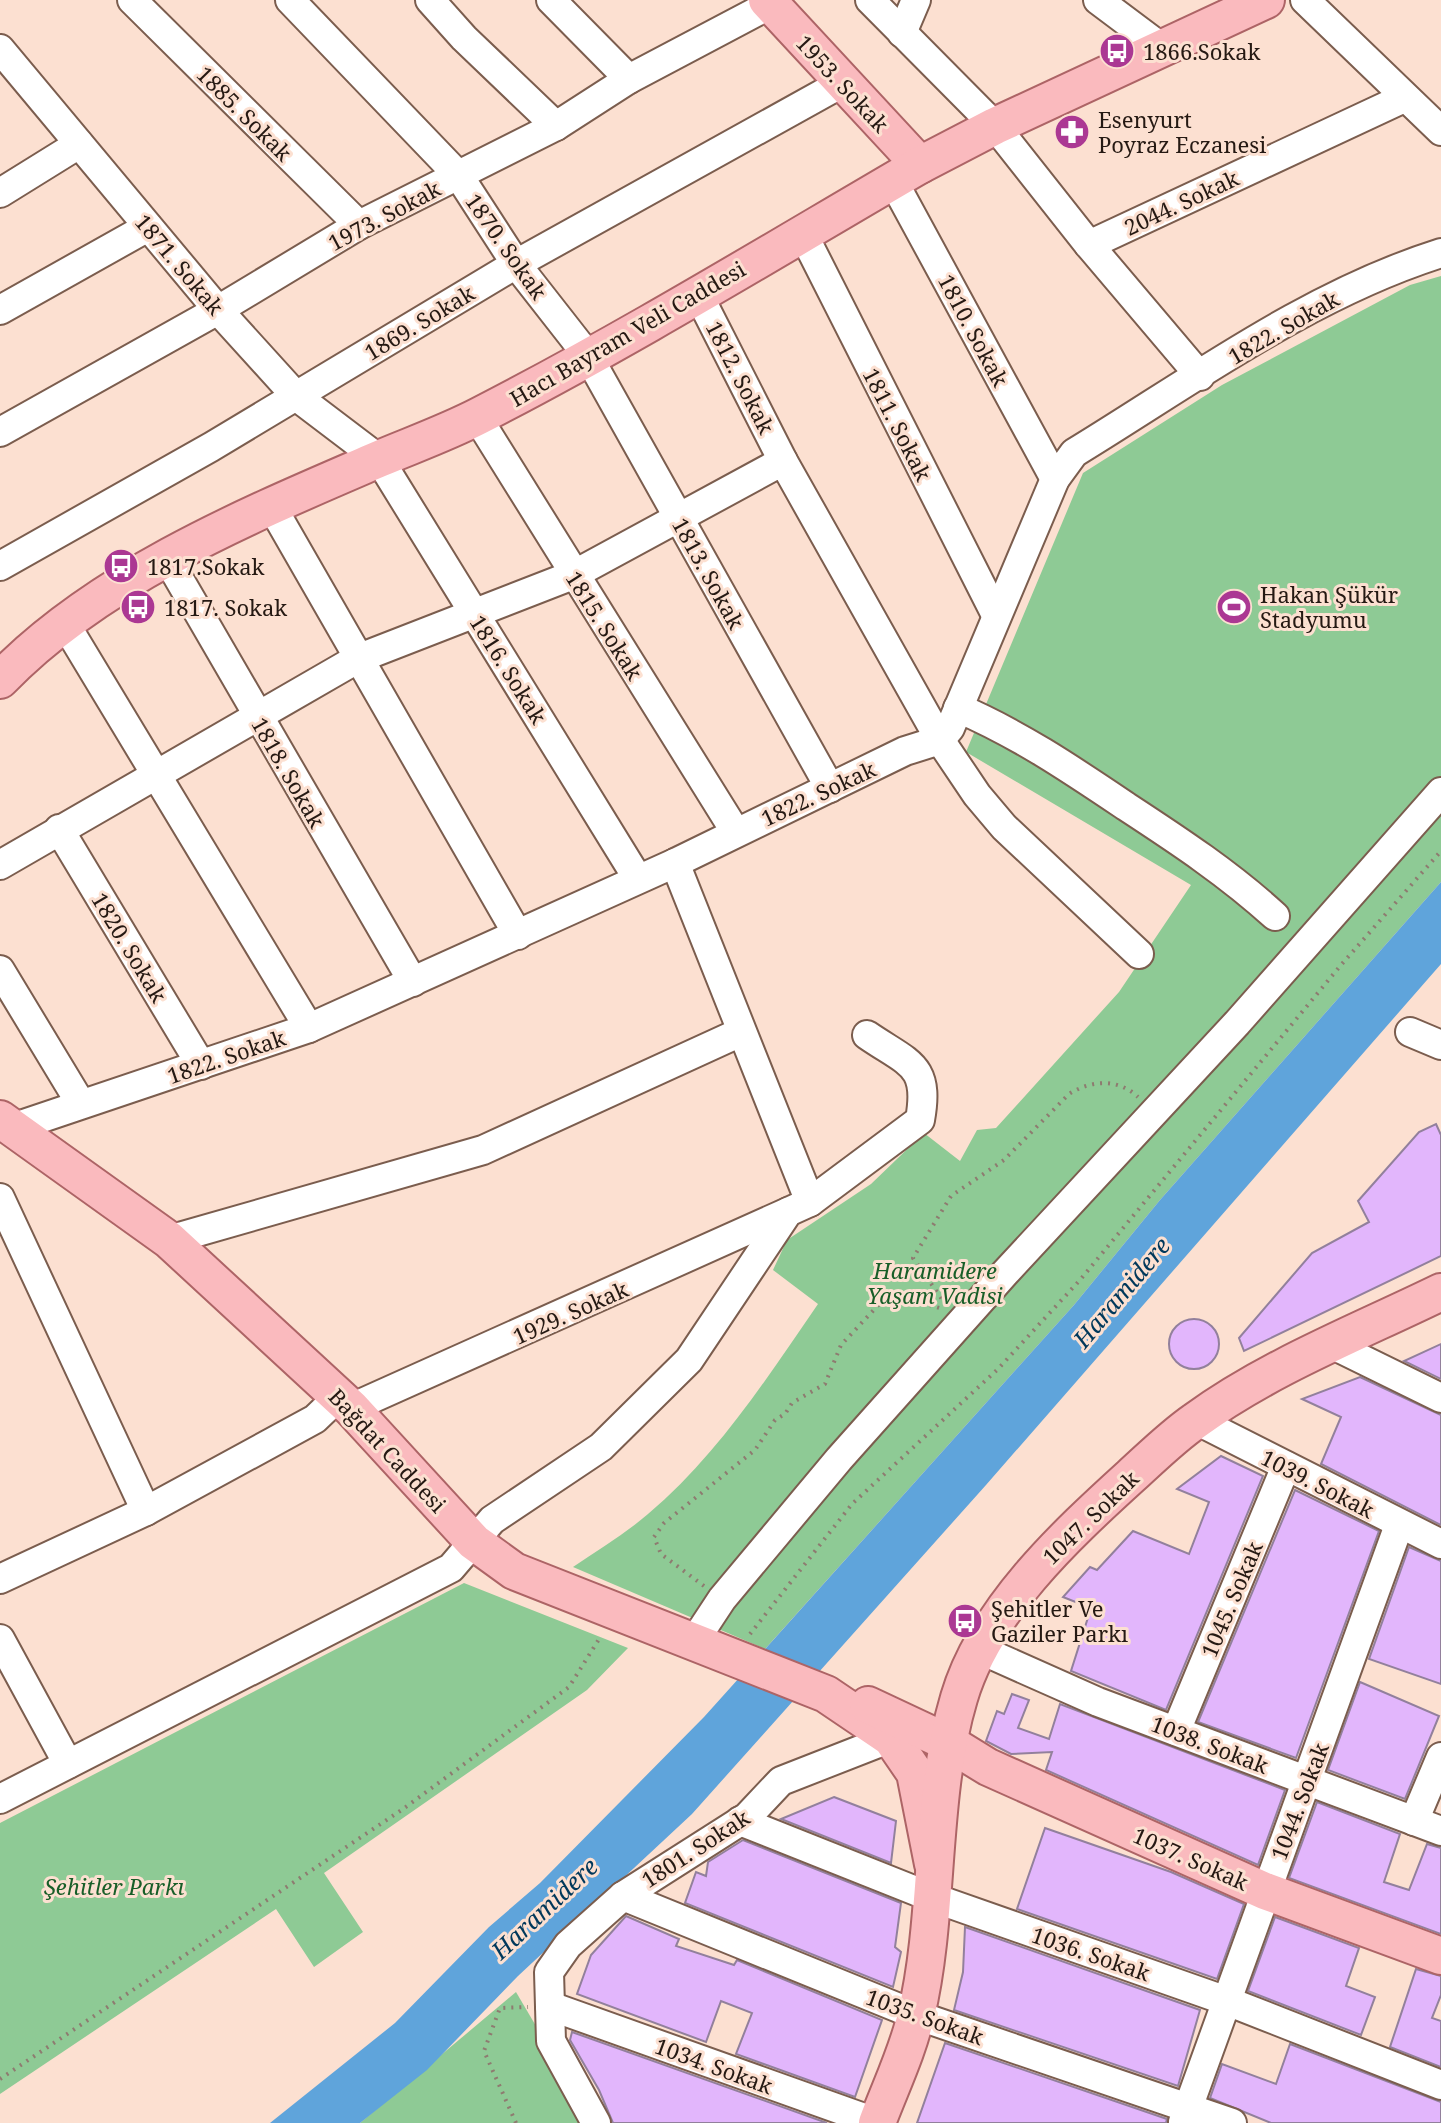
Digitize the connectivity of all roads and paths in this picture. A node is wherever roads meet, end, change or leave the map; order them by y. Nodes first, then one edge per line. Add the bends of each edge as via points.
1 (132, 0) edge
2 (290, 0) edge
3 (430, 0) edge
4 (551, 0) edge
5 (870, 0) edge
6 (916, 0) edge
7 (1098, 0) edge
8 (1266, 0) edge
9 (1305, 0) edge
10 (769, 2) edge
11 (902, 33) junction
12 (1162, 48) junction
13 (0, 49) edge
14 (629, 79) junction
15 (842, 83) junction
16 (1404, 98) junction
17 (556, 126) junction
18 (995, 126) junction
19 (1441, 131) edge
20 (79, 144) junction
21 (907, 173) junction
22 (459, 176) junction
23 (0, 193) edge
24 (359, 225) junction
25 (148, 227) junction
26 (802, 232) junction
27 (1089, 245) junction
28 (1441, 253) edge
29 (516, 264) junction
30 (698, 294) junction
31 (0, 310) edge
32 (218, 310) junction
33 (588, 356) junction
34 (1200, 376) junction
35 (296, 396) junction
36 (477, 417) junction
37 (0, 432) edge
38 (379, 459) junction
39 (783, 461) junction
40 (1055, 479) junction
41 (272, 507) junction
42 (677, 517) junction
43 (168, 560) junction
44 (0, 566) edge
45 (573, 575) junction
46 (475, 614) junction
47 (996, 615) junction
48 (64, 622) junction
49 (357, 659) junction
50 (3, 669) edge
51 (958, 708) junction
52 (257, 717) junction
53 (940, 740) junction
54 (155, 774) junction
55 (830, 788) junction
56 (1441, 792) edge
57 (59, 829) junction
58 (735, 831) junction
59 (1441, 851) edge
60 (675, 863) junction
61 (0, 865) edge
62 (638, 879) junction
63 (1275, 916) dead end
64 (518, 935) junction
65 (1139, 954) dead end
66 (0, 970) edge
67 (413, 982) junction
68 (309, 1028) junction
69 (741, 1032) junction
70 (1410, 1032) dead end
71 (867, 1035) dead end
72 (1441, 1045) edge
73 (201, 1065) junction
74 (81, 1104) junction
75 (1155, 1111) junction
76 (8, 1123) edge
77 (0, 1198) edge
78 (799, 1207) junction
79 (169, 1240) junction
80 (1441, 1292) edge
81 (1333, 1345) junction
82 (1441, 1398) edge
83 (345, 1403) junction
84 (1196, 1420) junction
85 (1286, 1466) junction
86 (146, 1511) junction
87 (1399, 1525) junction
88 (474, 1542) junction
89 (1441, 1544) edge
90 (0, 1579) edge
91 (722, 1599) junction
92 (603, 1633) dead end
93 (0, 1639) edge
94 (746, 1640) dead end
95 (693, 1643) junction
96 (981, 1650) junction
97 (826, 1694) junction
98 (1176, 1731) junction
99 (891, 1738) junction
100 (949, 1743) junction
101 (1441, 1757) edge
102 (68, 1764) junction
103 (1307, 1781) junction
104 (0, 1799) edge
105 (740, 1821) junction
106 (1414, 1821) junction
107 (1441, 1831) edge
108 (932, 1881) junction
109 (1265, 1891) junction
110 (623, 1896) junction
111 (1441, 1956) edge
112 (1227, 2001) junction
113 (550, 2006) junction
114 (916, 2015) junction
115 (0, 2079) edge
116 (1441, 2085) edge
117 (1185, 2115) edge
118 (516, 2123) edge
119 (596, 2123) edge
120 (878, 2123) edge
121 (1232, 2123) edge

1 - 24 street, 1885. Sokak
2 - 22 street, 1870. Sokak
3 - 17 street
4 - 14 street
5 - 11 street
6 - 11 street
7 - 12 street
8 - 12 main road, Hacı Bayram Veli Caddesi
9 - 16 street
10 - 14 street, 1973. Sokak
10 - 15 main road, 1953. Sokak
11 - 18 street
12 - 18 main road, Hacı Bayram Veli Caddesi
13 - 20 street, 1871. Sokak
14 - 17 street, 1973. Sokak
15 - 21 main road, 1953. Sokak
15 - 29 street, 1869. Sokak
16 - 19 street
16 - 27 street, 2044. Sokak
17 - 22 street, 1973. Sokak
18 - 21 main road, Hacı Bayram Veli Caddesi
18 - 27 street
20 - 23 street
20 - 25 street, 1871. Sokak
21 - 26 main road, Hacı Bayram Veli Caddesi
21 - 40 street, 1810. Sokak
22 - 24 street, 1973. Sokak
22 - 29 street, 1870. Sokak
24 - 32 street, 1973. Sokak
25 - 31 street
25 - 32 street, 1871. Sokak
26 - 30 main road, Hacı Bayram Veli Caddesi
26 - 47 street, 1811. Sokak
27 - 34 street
28 - 34 street, 1822. Sokak via 1386,270 1328,298
29 - 33 street, 1870. Sokak
29 - 35 street, 1869. Sokak
30 - 33 main road, Hacı Bayram Veli Caddesi
30 - 39 street, 1812. Sokak
32 - 35 street, 1871. Sokak
32 - 37 street, 1973. Sokak
33 - 36 main road, Hacı Bayram Veli Caddesi
33 - 42 street, 1813. Sokak
34 - 40 street, 1822. Sokak via 1074,453
35 - 38 street, 1871. Sokak
35 - 44 street, 1869. Sokak
36 - 38 main road, Hacı Bayram Veli Caddesi
36 - 45 street, 1815. Sokak
38 - 41 main road, Hacı Bayram Veli Caddesi
38 - 46 street, 1816. Sokak
39 - 42 street
39 - 53 street, 1812. Sokak
40 - 47 street, 1822. Sokak
41 - 43 main road, Hacı Bayram Veli Caddesi
41 - 49 street
42 - 45 street
42 - 55 street, 1813. Sokak
43 - 48 main road, Hacı Bayram Veli Caddesi
43 - 52 street, 1818. Sokak
45 - 46 street
45 - 58 street, 1815. Sokak
46 - 49 street
46 - 62 street, 1816. Sokak
47 - 51 street, 1822. Sokak
48 - 50 main road, Hacı Bayram Veli Caddesi
48 - 54 street
49 - 52 street
49 - 64 street
51 - 53 street, 1822. Sokak
51 - 63 street via 1009,730 1088,780 1233,877
52 - 54 street
52 - 67 street, 1818. Sokak
53 - 55 street, 1822. Sokak
53 - 65 street, 1812. Sokak via 1004,827
54 - 57 street
54 - 68 street
55 - 58 street, 1822. Sokak
56 - 75 street
57 - 61 street
57 - 73 street, 1820. Sokak
58 - 60 street, 1822. Sokak
59 - 94 path via 1080,1280 998,1369 852,1504
60 - 62 street, 1822. Sokak
60 - 69 street
62 - 64 street, 1822. Sokak
64 - 67 street, 1822. Sokak
66 - 74 street
67 - 68 street, 1822. Sokak
68 - 73 street, 1822. Sokak
69 - 78 street
69 - 79 street via 483,1150
70 - 72 street
71 - 78 street via 915,1068 925,1089 920,1120
73 - 74 street, 1822. Sokak
74 - 76 street, 1822. Sokak
75 - 91 street via 839,1459
75 - 91 path via 1128,1087 1114,1082 1081,1087 1004,1160 951,1196 913,1258 950,1311 912,1300 884,1299 841,1345 825,1384 792,1403 755,1450 664,1523 654,1537 661,1554
76 - 79 main road, Bağdat Caddesi
77 - 86 street
78 - 83 street, 1929. Sokak via 546,1324
78 - 88 street via 689,1360 601,1447 492,1520
79 - 83 main road, Bağdat Caddesi
80 - 81 main road, 1047. Sokak
81 - 82 street
81 - 84 main road, 1047. Sokak
83 - 86 street, 1929. Sokak
83 - 88 main road, Bağdat Caddesi
84 - 85 street, 1039. Sokak
84 - 96 main road, 1047. Sokak via 1046,1558
85 - 87 street, 1039. Sokak
85 - 98 street, 1045. Sokak
86 - 90 street, 1929. Sokak
87 - 89 street, 1039. Sokak
87 - 103 street, 1044. Sokak
88 - 95 main road, Bağdat Caddesi via 527,1577
88 - 102 street via 437,1576
91 - 95 street
92 - 115 path via 569,1687 403,1809
93 - 102 street
95 - 97 main road, Bağdat Caddesi
96 - 98 street, 1038. Sokak
96 - 100 main road, 1047. Sokak via 959,1696
97 - 99 main road
97 - 100 main road, 1037. Sokak via 849,1697
98 - 103 street, 1038. Sokak
99 - 105 street, 1801. Sokak via 781,1781
99 - 108 main road via 915,1773
100 - 108 main road, 1047. Sokak
100 - 109 main road, 1037. Sokak via 988,1767
101 - 106 street
102 - 104 street
103 - 106 street, 1038. Sokak
103 - 109 street, 1044. Sokak
105 - 108 street, 1036. Sokak
105 - 110 street, 1801. Sokak
106 - 107 street, 1038. Sokak
108 - 112 street, 1036. Sokak
108 - 114 main road, 1047. Sokak
109 - 111 main road, 1037. Sokak
109 - 112 street, 1044. Sokak
110 - 113 street, 1801. Sokak via 568,1945 549,1972
110 - 114 street, 1035. Sokak
112 - 116 street, 1036. Sokak
112 - 117 street, 1044. Sokak
113 - 118 path via 500,2008 484,2051
113 - 119 street, 1801. Sokak via 551,2041
113 - 120 street, 1034. Sokak
114 - 117 street, 1035. Sokak
114 - 120 main road, 1047. Sokak
117 - 121 street, 1035. Sokak

